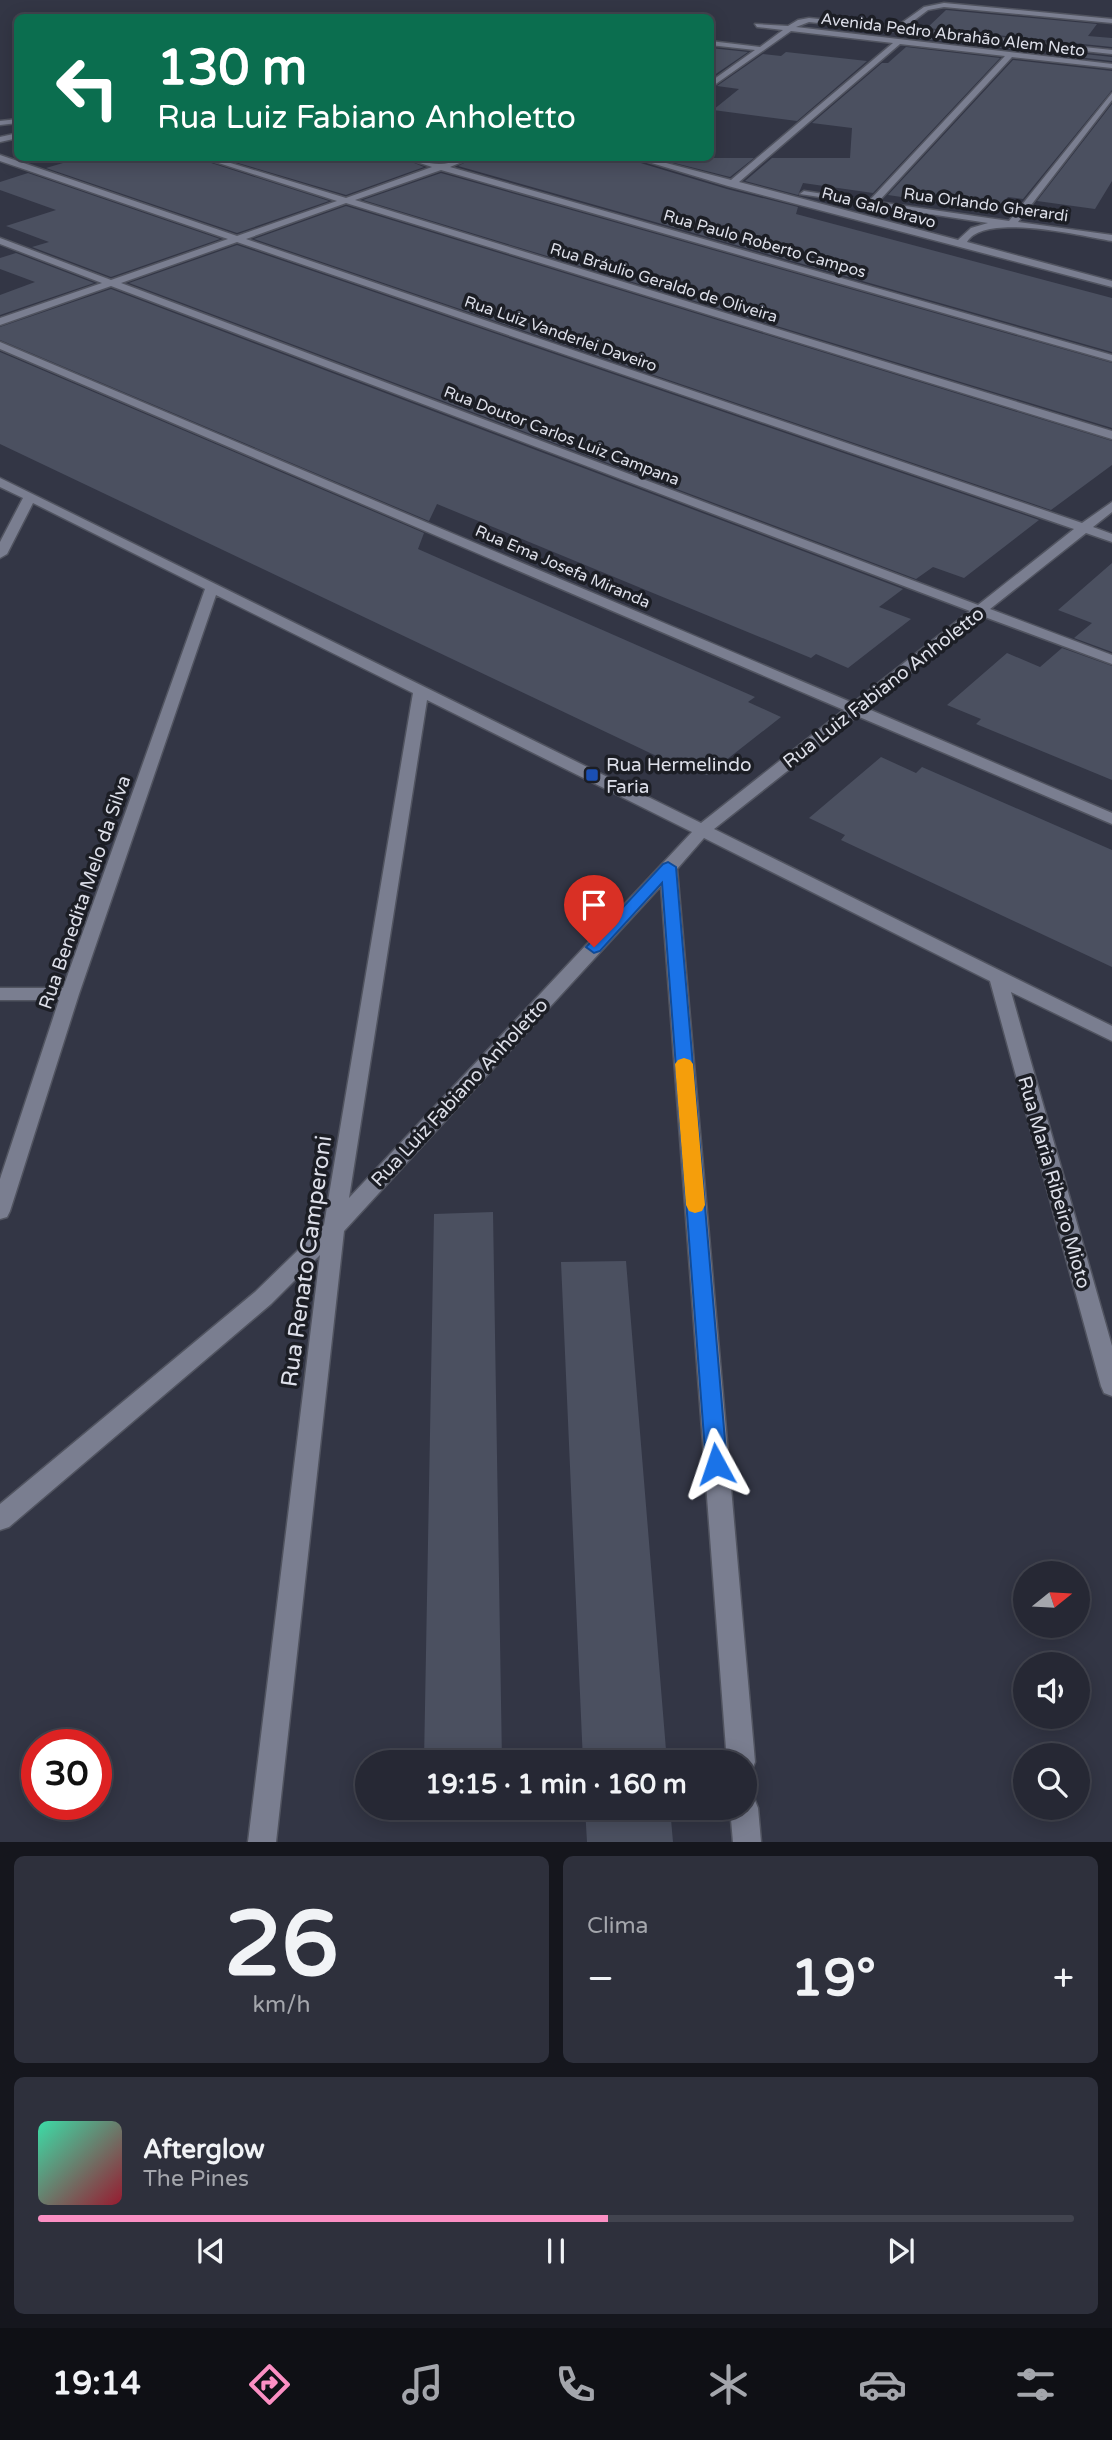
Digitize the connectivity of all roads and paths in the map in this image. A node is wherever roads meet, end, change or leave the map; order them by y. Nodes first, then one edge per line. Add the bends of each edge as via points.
1 (1112, 21) edge
2 (757, 25) dead end
3 (790, 29) junction
4 (898, 29) junction
5 (898, 42) junction
6 (714, 43) edge
7 (762, 49) junction
8 (1112, 52) edge
9 (1010, 55) junction
10 (1112, 66) edge
11 (714, 83) edge
12 (1112, 95) edge
13 (0, 158) edge
14 (217, 161) edge
15 (419, 161) edge
16 (458, 161) edge
17 (650, 161) edge
18 (440, 167) junction
19 (731, 184) junction
20 (346, 200) junction
21 (872, 203) junction
22 (1012, 223) junction
23 (1112, 238) edge
24 (236, 239) junction
25 (1, 242) edge
26 (961, 245) junction
27 (113, 282) junction
28 (1112, 284) edge
29 (0, 322) edge
30 (0, 345) edge
31 (1112, 358) edge
32 (1112, 435) edge
33 (0, 482) edge
34 (30, 498) junction
35 (1112, 506) edge
36 (1084, 528) junction
37 (1112, 538) edge
38 (0, 554) edge
39 (212, 587) junction
40 (981, 610) junction
41 (1112, 660) edge
42 (421, 691) junction
43 (855, 709) junction
44 (1112, 819) edge
45 (704, 829) junction
46 (668, 867) junction
47 (998, 977) junction
48 (0, 993) edge
49 (70, 994) junction
50 (1112, 1034) edge
51 (0, 1211) edge
52 (334, 1228) junction
53 (1112, 1386) edge
54 (0, 1519) edge
55 (740, 1750) edge
56 (745, 1820) edge
57 (262, 1842) edge
58 (747, 1842) edge

1 - 4 street via 944,5 926,8
2 - 3 street, Avenida Pedro Abrahão Alem Neto
3 - 4 street, Avenida Pedro Abrahão Alem Neto via 800,21 819,20
3 - 5 street, Avenida Pedro Abrahão Alem Neto
3 - 7 street
4 - 8 street, Avenida Pedro Abrahão Alem Neto
5 - 9 street, Avenida Pedro Abrahão Alem Neto
5 - 19 street
6 - 7 street
7 - 11 street
9 - 10 street, Avenida Pedro Abrahão Alem Neto
9 - 21 street
12 - 22 street
13 - 24 street, Rua Luiz Vanderlei Daveiro
14 - 20 street, Rua Bráulio Geraldo de Oliveira
15 - 18 street, Rua Paulo Roberto Campos
16 - 18 street
17 - 19 street, Rua Galo Bravo
18 - 20 street
18 - 31 street, Rua Paulo Roberto Campos
19 - 21 street, Rua Orlando Gherardi
19 - 26 street, Rua Galo Bravo
20 - 24 street
20 - 32 street, Rua Bráulio Geraldo de Oliveira
21 - 22 street, Rua Orlando Gherardi
22 - 23 street, Rua Orlando Gherardi
22 - 26 street via 968,232
24 - 27 street
24 - 36 street, Rua Luiz Vanderlei Daveiro
25 - 27 street, Rua Doutor Carlos Luiz Campana
26 - 28 street, Rua Galo Bravo
27 - 29 street
27 - 40 street, Rua Doutor Carlos Luiz Campana
30 - 43 street, Rua Ema Josefa Miranda
33 - 34 street
34 - 38 street
34 - 39 street
35 - 36 street, Rua Luiz Fabiano Anholetto
36 - 37 street, Rua Luiz Vanderlei Daveiro
36 - 40 street, Rua Luiz Fabiano Anholetto
39 - 42 street
39 - 49 street, Rua Benedita Melo da Silva
40 - 41 street, Rua Doutor Carlos Luiz Campana
40 - 43 street, Rua Luiz Fabiano Anholetto
42 - 45 street
42 - 52 street, Rua Renato Camperoni
43 - 44 street, Rua Ema Josefa Miranda
43 - 45 street, Rua Luiz Fabiano Anholetto
45 - 46 street, Rua Luiz Fabiano Anholetto
45 - 47 street
46 - 52 street, Rua Luiz Fabiano Anholetto
46 - 55 street
47 - 50 street
47 - 53 street, Rua Maria Ribeiro Mioto
48 - 49 street
49 - 51 street, Rua Benedita Melo da Silva
52 - 54 street, Rua Luiz Fabiano Anholetto via 263,1298
52 - 57 street, Rua Renato Camperoni
56 - 58 street

